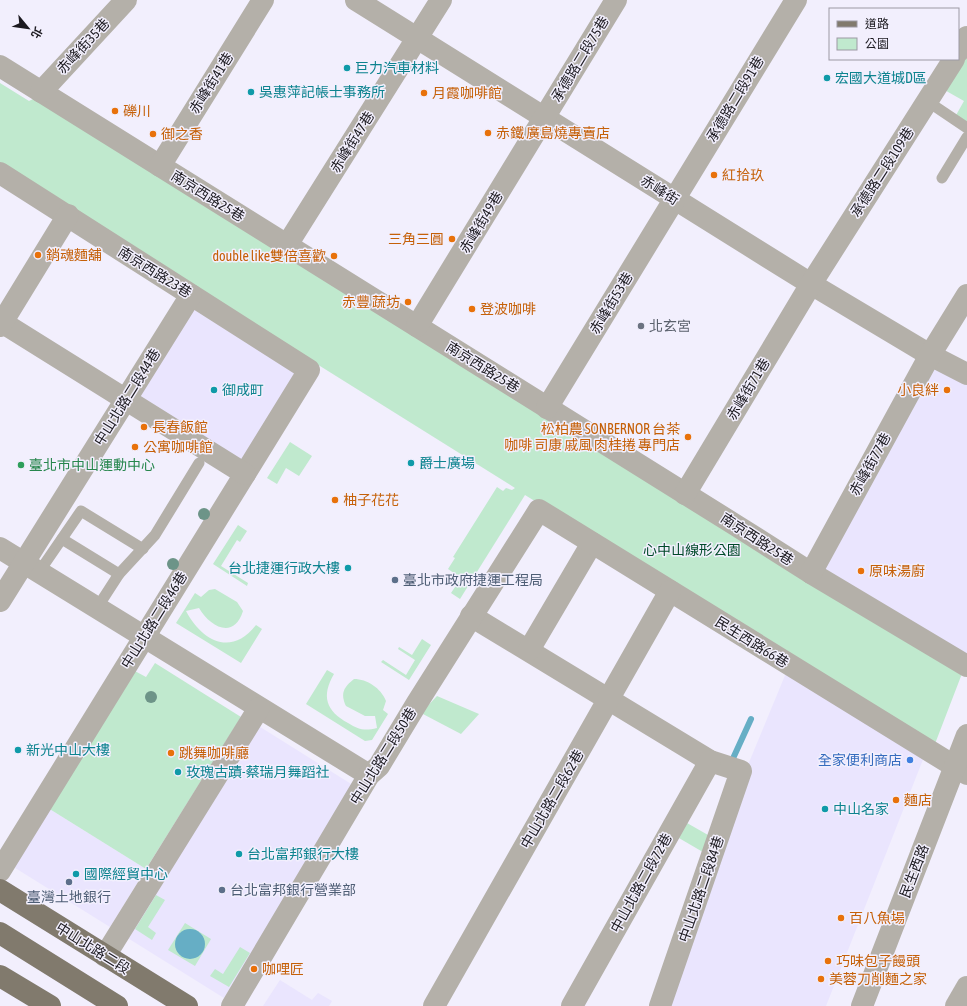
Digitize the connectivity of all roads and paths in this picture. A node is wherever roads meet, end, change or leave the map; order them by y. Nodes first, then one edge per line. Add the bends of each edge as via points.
1 (126, 0) edge
2 (263, 0) edge
3 (356, 0) edge
4 (441, 0) edge
5 (616, 0) edge
6 (796, 0) edge
7 (967, 37) edge
8 (417, 38) junction
9 (959, 50) edge
10 (953, 60) edge
11 (0, 66) edge
12 (41, 92) junction
13 (928, 101) junction
14 (544, 118) junction
15 (967, 128) edge
16 (967, 137) edge
17 (160, 166) junction
18 (0, 173) edge
19 (942, 178) dead end
20 (675, 199) junction
21 (68, 215) junction
22 (287, 245) junction
23 (811, 284) junction
24 (191, 295) junction
25 (967, 295) edge
26 (1, 323) edge
27 (417, 326) junction
28 (930, 355) junction
29 (309, 370) joint
30 (967, 374) edge
31 (126, 400) junction
32 (547, 408) junction
33 (199, 463) dead end
34 (245, 474) junction
35 (686, 494) junction
36 (539, 510) joint
37 (62, 539) junction
38 (592, 543) junction
39 (0, 548) edge
40 (143, 549) junction
41 (31, 567) junction
42 (811, 573) junction
43 (119, 574) junction
44 (670, 591) junction
45 (0, 601) edge
46 (97, 608) junction
47 (471, 616) junction
48 (143, 637) junction
49 (529, 650) junction
50 (967, 666) edge
51 (609, 699) junction
52 (259, 708) junction
53 (967, 735) edge
54 (710, 761) junction
55 (961, 770) edge
56 (369, 775) junction
57 (0, 871) edge
58 (0, 890) edge
59 (0, 933) edge
60 (105, 956) junction
61 (0, 976) edge
62 (967, 987) edge
63 (50, 1006) edge
64 (117, 1006) edge
65 (187, 1006) edge
66 (232, 1006) edge
67 (434, 1006) edge
68 (572, 1006) edge
69 (660, 1006) edge
70 (862, 1006) edge
71 (956, 1006) edge

1 - 12 street, 赤峰街35巷
2 - 17 street, 赤峰街41巷
3 - 8 street, 赤峰街
4 - 8 street, 赤峰街47巷
5 - 14 street, 承德路二段75巷
6 - 20 street, 承德路二段91巷
7 - 9 street
8 - 14 street, 赤峰街
8 - 22 street, 赤峰街47巷
10 - 13 street, 承德路二段109巷
11 - 12 street, 南京西路25巷
12 - 17 street, 南京西路25巷
13 - 15 lane
13 - 23 street, 承德路二段109巷
14 - 20 street, 赤峰街
14 - 27 street, 赤峰街49巷
16 - 19 lane
17 - 22 street, 南京西路25巷
18 - 21 street, 南京西路23巷
20 - 23 street, 赤峰街
20 - 32 street, 赤峰街53巷
21 - 24 street, 南京西路23巷
21 - 26 street
22 - 27 street, 南京西路25巷
23 - 28 street, 赤峰街
23 - 35 street, 赤峰街71巷
24 - 29 street, 南京西路23巷
24 - 31 street, 中山北路二段44巷
25 - 28 street, 赤峰街77巷
26 - 31 street
27 - 32 street, 南京西路25巷
28 - 30 street, 赤峰街
28 - 42 street, 赤峰街77巷
29 - 34 street, 中山北路二段46巷
31 - 34 street
31 - 41 street, 中山北路二段44巷
32 - 35 street, 南京西路25巷
33 - 40 lane via 155,535
34 - 48 street, 中山北路二段46巷
35 - 42 street, 南京西路25巷
36 - 38 street, 民生西路66巷
36 - 47 street, 中山北路二段50巷
37 - 40 lane via 81,512
37 - 41 lane
37 - 43 lane
38 - 44 street, 民生西路66巷
38 - 49 street
39 - 41 street
40 - 43 lane
41 - 45 street, 中山北路二段44巷
41 - 46 street
42 - 50 street, 南京西路25巷
43 - 46 lane
44 - 51 street, 中山北路二段62巷
44 - 55 street, 民生西路66巷
46 - 48 street
47 - 49 street
47 - 56 street, 中山北路二段50巷 via 379,766
48 - 52 street
48 - 57 street, 中山北路二段46巷
49 - 51 street
51 - 54 street
51 - 67 street, 中山北路二段62巷
52 - 56 street
52 - 60 street
53 - 55 street, 民生西路
54 - 68 street, 中山北路二段72巷
54 - 69 street, 中山北路二段84巷 via 741,771
55 - 70 street, 民生西路
56 - 66 street, 中山北路二段50巷
58 - 60 main road, 中山北路二段
59 - 64 main road
60 - 65 main road, 中山北路二段
61 - 63 main road
62 - 71 street

